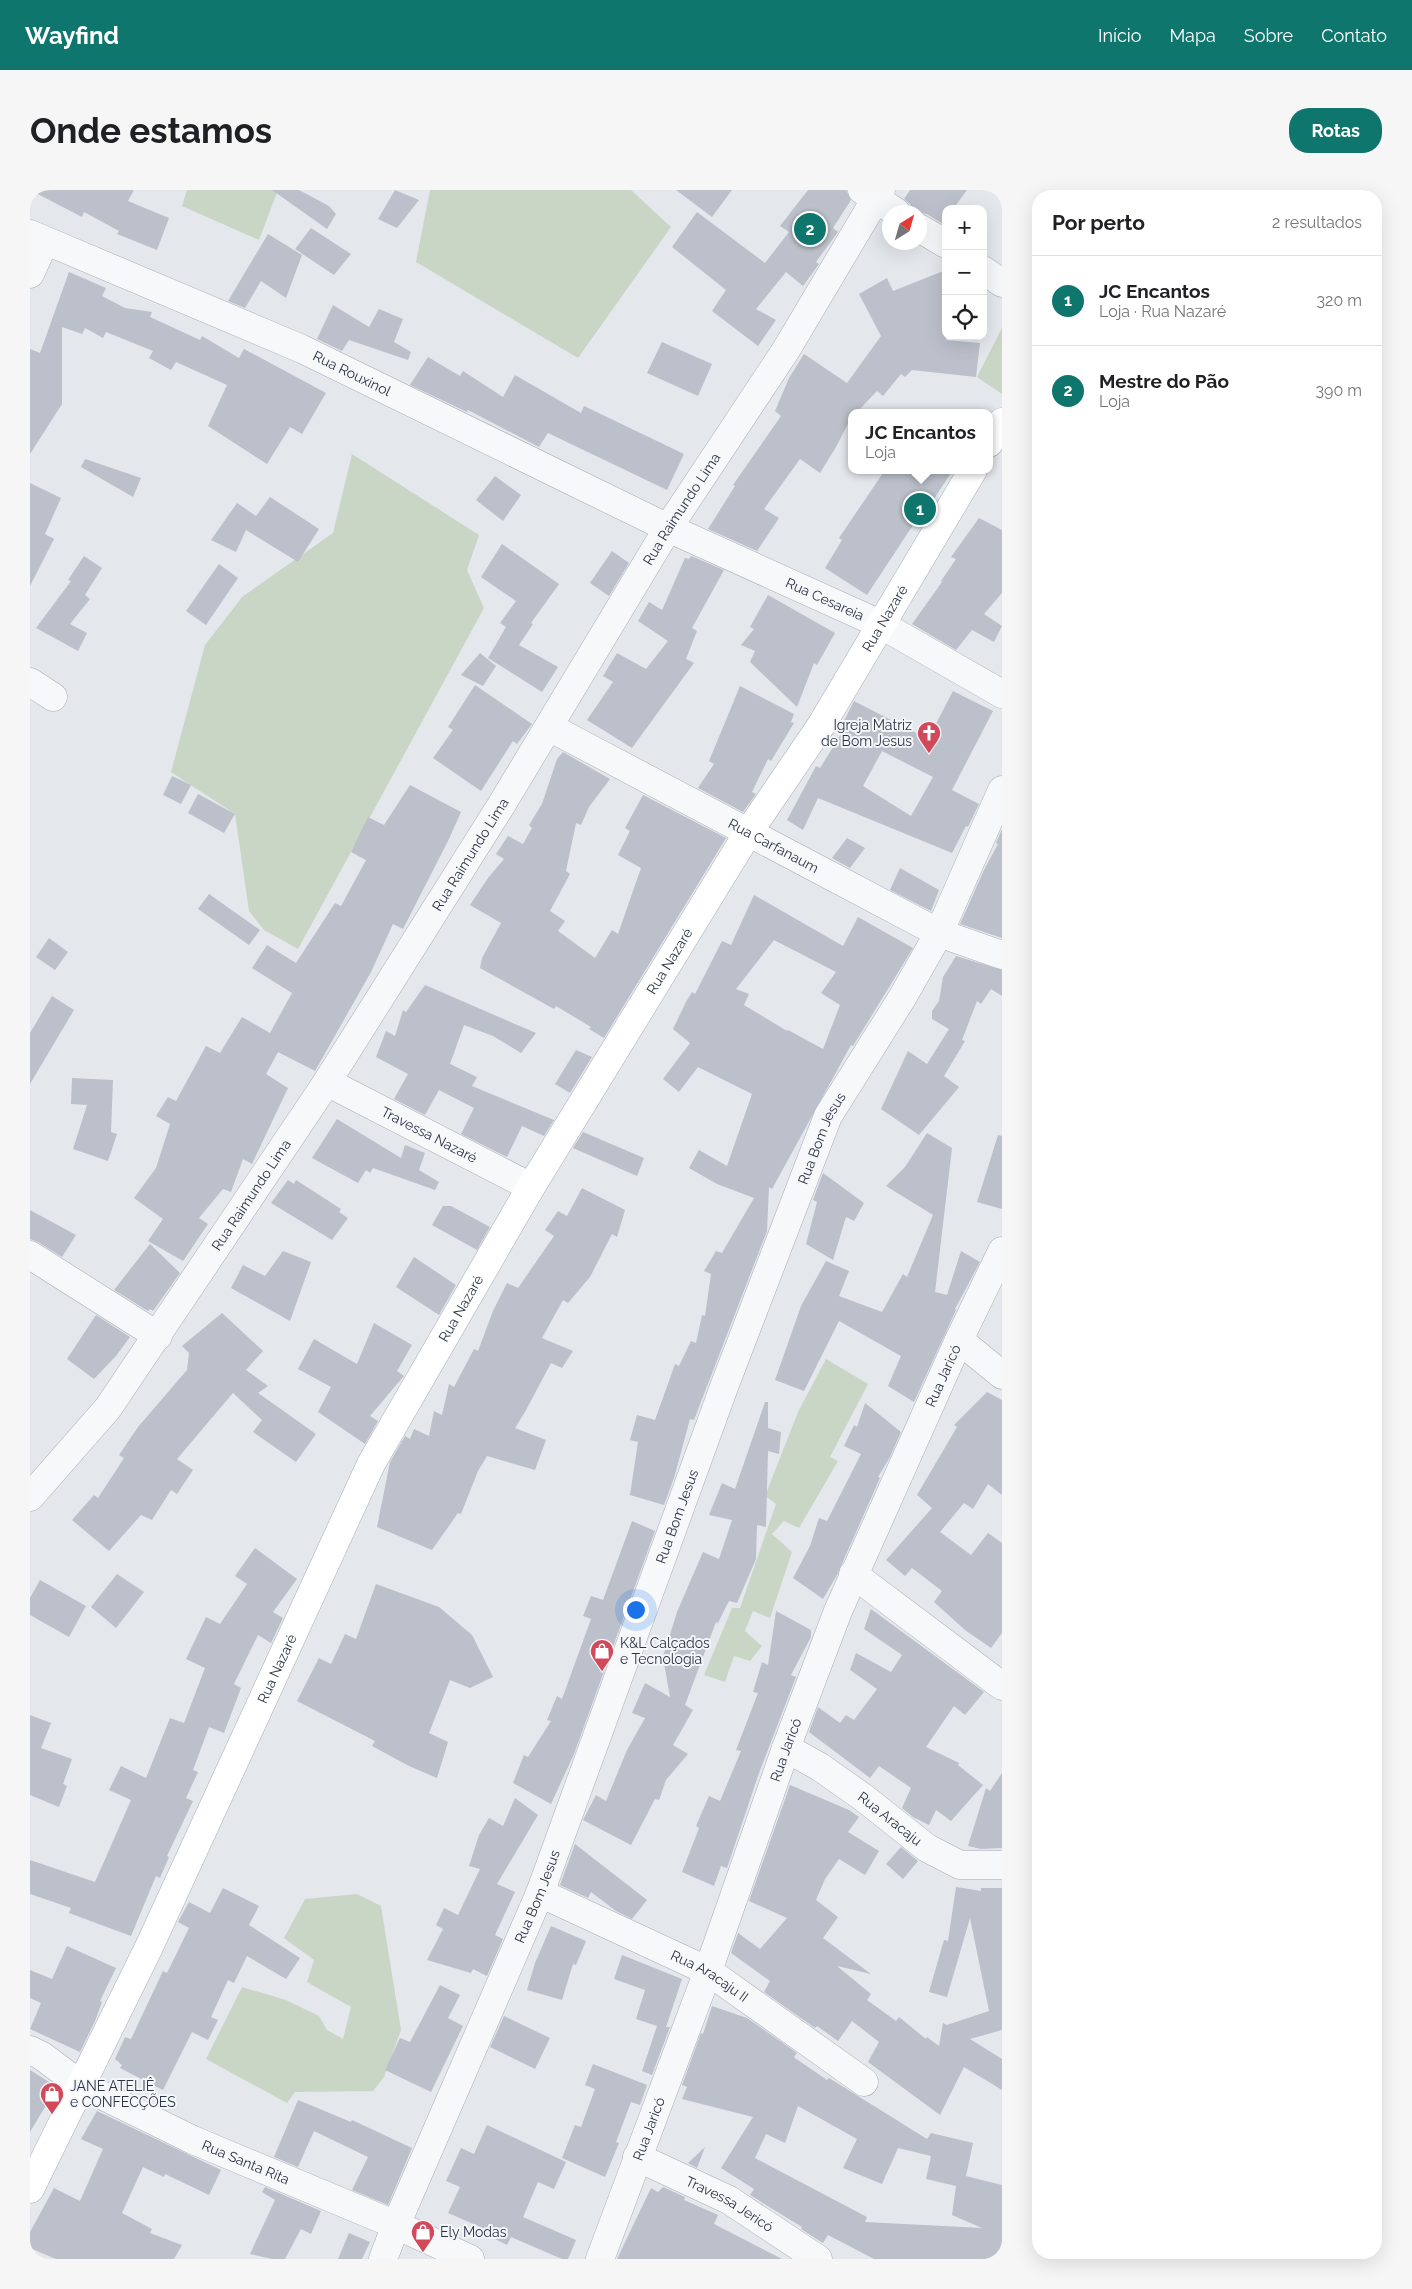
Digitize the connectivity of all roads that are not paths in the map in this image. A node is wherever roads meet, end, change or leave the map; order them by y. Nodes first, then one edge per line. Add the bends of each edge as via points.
1 (879, 198) edge
2 (927, 232) edge
3 (37, 238) edge
4 (942, 242) edge
5 (987, 273) edge
6 (30, 274) edge
7 (1002, 283) edge
8 (1002, 422) edge
9 (993, 437) edge
10 (970, 474) edge
11 (668, 528) junction
12 (880, 624) junction
13 (30, 682) edge
14 (1002, 694) edge
15 (53, 697) dead end
16 (549, 726) junction
17 (1002, 790) edge
18 (748, 833) junction
19 (939, 932) junction
20 (1002, 955) edge
21 (327, 1082) junction
22 (531, 1187) junction
23 (1002, 1251) edge
24 (30, 1255) edge
25 (158, 1336) junction
26 (958, 1340) junction
27 (1002, 1375) edge
28 (34, 1485) edge
29 (853, 1574) junction
30 (1002, 1686) edge
31 (786, 1748) junction
32 (1002, 1865) edge
33 (540, 1893) junction
34 (708, 1971) junction
35 (30, 2050) edge
36 (864, 2082) dead end
37 (81, 2085) junction
38 (637, 2157) junction
39 (30, 2189) edge
40 (396, 2225) junction
41 (384, 2259) edge
42 (470, 2259) edge
43 (600, 2259) edge
44 (818, 2259) edge

1 - 11 street, Rua Raimundo Lima via 786,350
2 - 4 street
3 - 6 street
3 - 11 street, Rua Rouxinol via 302,349
5 - 7 street
8 - 9 street
10 - 12 street, Rua Nazaré
11 - 12 street, Rua Cesareia
11 - 16 street, Rua Raimundo Lima
12 - 14 street, Rua Cesareia
12 - 18 street, Rua Nazaré via 822,724
13 - 15 street
16 - 18 street, Rua Carfanaum
16 - 21 street, Rua Raimundo Lima
17 - 19 street, Rua Bom Jesus
18 - 19 street, Rua Carfanaum
18 - 22 street, Rua Nazaré
19 - 20 street, Rua Carfanaum
19 - 33 street, Rua Bom Jesus via 828,1116 724,1387
21 - 22 street, Travessa Nazaré
21 - 25 street, Rua Raimundo Lima
22 - 37 street, Rua Nazaré via 371,1464 149,1947
23 - 26 street, Rua Jaricó
24 - 25 street
25 - 28 street, Rua Raimundo Lima via 108,1408
26 - 27 street
26 - 29 street, Rua Jaricó
29 - 30 street
29 - 31 street, Rua Jaricó
31 - 32 street, Rua Aracaju via 864,1798 927,1848 960,1865
31 - 34 street, Rua Jaricó
33 - 34 street, Rua Aracaju II
33 - 40 street, Rua Bom Jesus
34 - 36 street, Rua Aracaju II
34 - 38 street, Rua Jaricó
35 - 37 street, Rua Santa Rita
37 - 39 street, Rua Nazaré
37 - 40 street, Rua Santa Rita via 193,2140
38 - 43 street, Rua Jaricó
38 - 44 street, Travessa Jericó via 729,2200
40 - 41 street, Rua Bom Jesus
40 - 42 street, Rua Santa Rita

